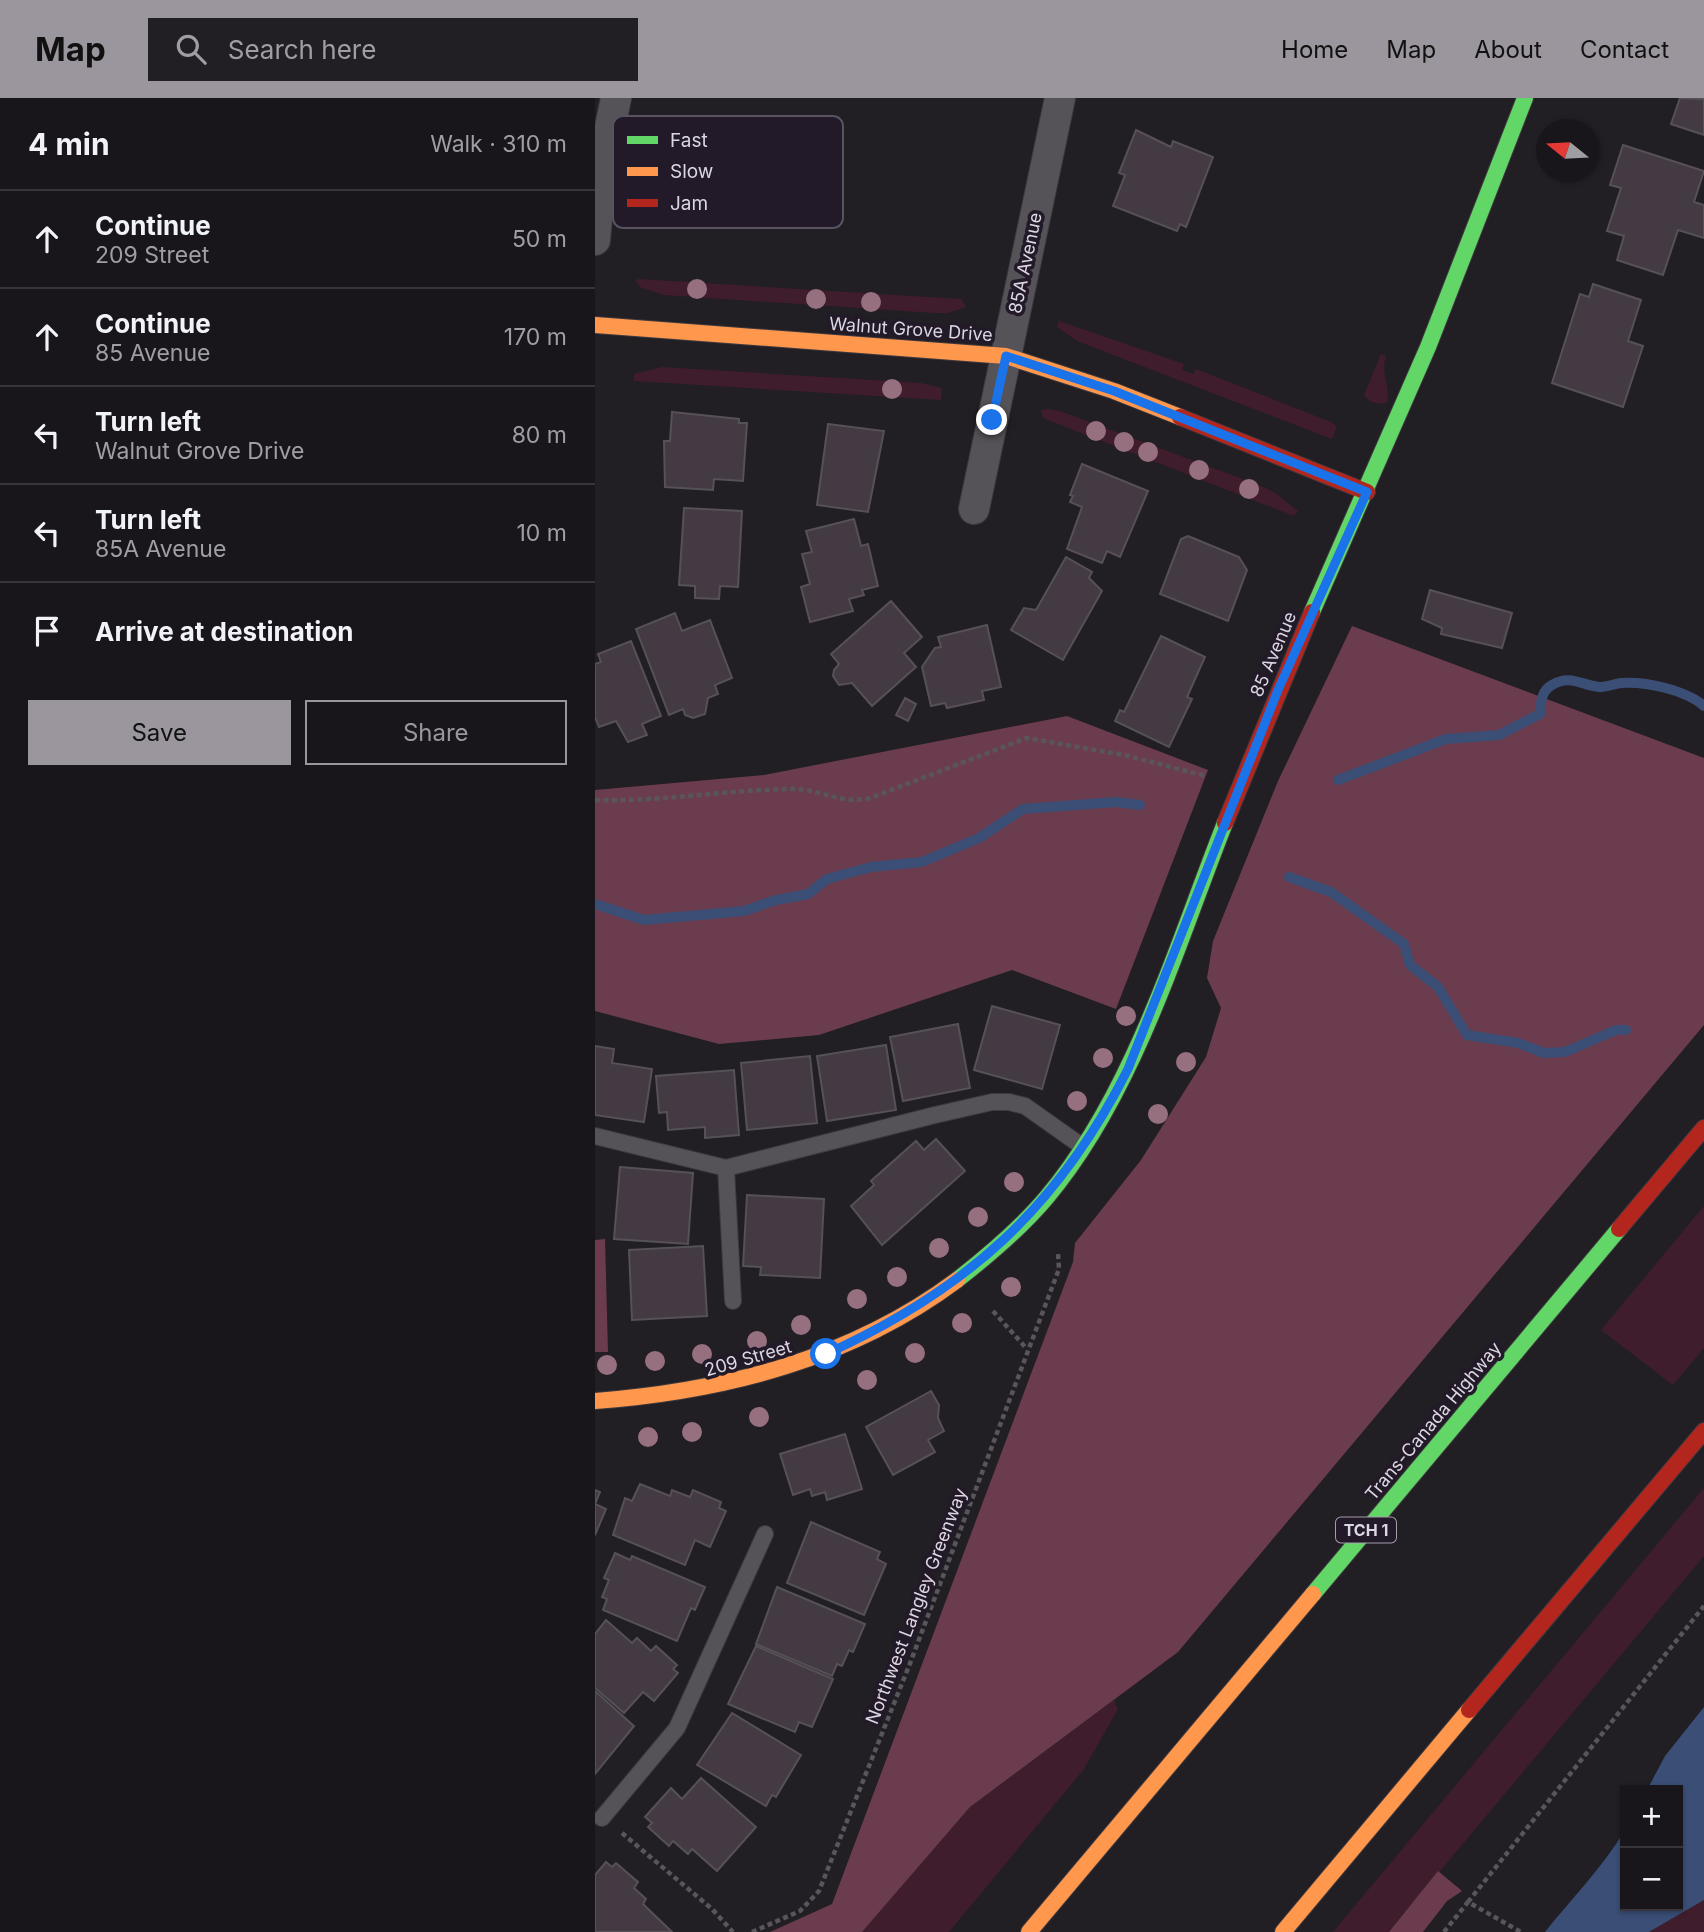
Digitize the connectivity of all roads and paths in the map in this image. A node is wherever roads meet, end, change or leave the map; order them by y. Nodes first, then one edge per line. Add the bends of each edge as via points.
1 (617, 98) edge
2 (1060, 98) edge
3 (1525, 98) edge
4 (613, 116) edge
5 (613, 116) edge
6 (595, 240) edge
7 (595, 325) edge
8 (1006, 356) junction
9 (1367, 492) junction
10 (974, 509) dead end
11 (1211, 778) dead end
12 (595, 800) edge
13 (1704, 1128) edge
14 (595, 1136) edge
15 (1083, 1147) junction
16 (726, 1168) junction
17 (1034, 1212) joint
18 (1058, 1253) dead end
19 (733, 1301) dead end
20 (993, 1311) dead end
21 (1027, 1349) junction
22 (595, 1401) edge
23 (1704, 1431) edge
24 (765, 1534) dead end
25 (1704, 1606) edge
26 (597, 1820) edge
27 (1468, 1902) junction
28 (733, 1932) edge
29 (752, 1932) edge
30 (1028, 1932) edge
31 (1283, 1932) edge
32 (1444, 1932) edge
33 (1521, 1932) edge

1 - 5 street
2 - 8 street, 85A Avenue
3 - 9 main road, 85 Avenue
4 - 6 street via 601,172
7 - 8 main road, Walnut Grove Drive
8 - 9 main road, Walnut Grove Drive via 1114,391
8 - 10 street, 85A Avenue
9 - 15 main road, 85 Avenue via 1278,690 1128,1069
11 - 12 path via 1124,755 1027,738 851,802 794,788
13 - 30 main road, Trans-Canada Highway / TCH 1
14 - 16 lane
15 - 16 lane via 1025,1106 992,1102
15 - 17 main road, 85 Avenue
16 - 19 lane
17 - 22 main road, 209 Street via 959,1278 909,1312 826,1354 760,1378 707,1390
18 - 21 path, Northwest Langley Greenway via 1059,1269
20 - 21 path
21 - 29 path, Northwest Langley Greenway via 819,1891 800,1911
23 - 31 main road
24 - 26 lane via 677,1728
25 - 27 path
26 - 28 path via 652,1855
27 - 32 path
27 - 33 path

